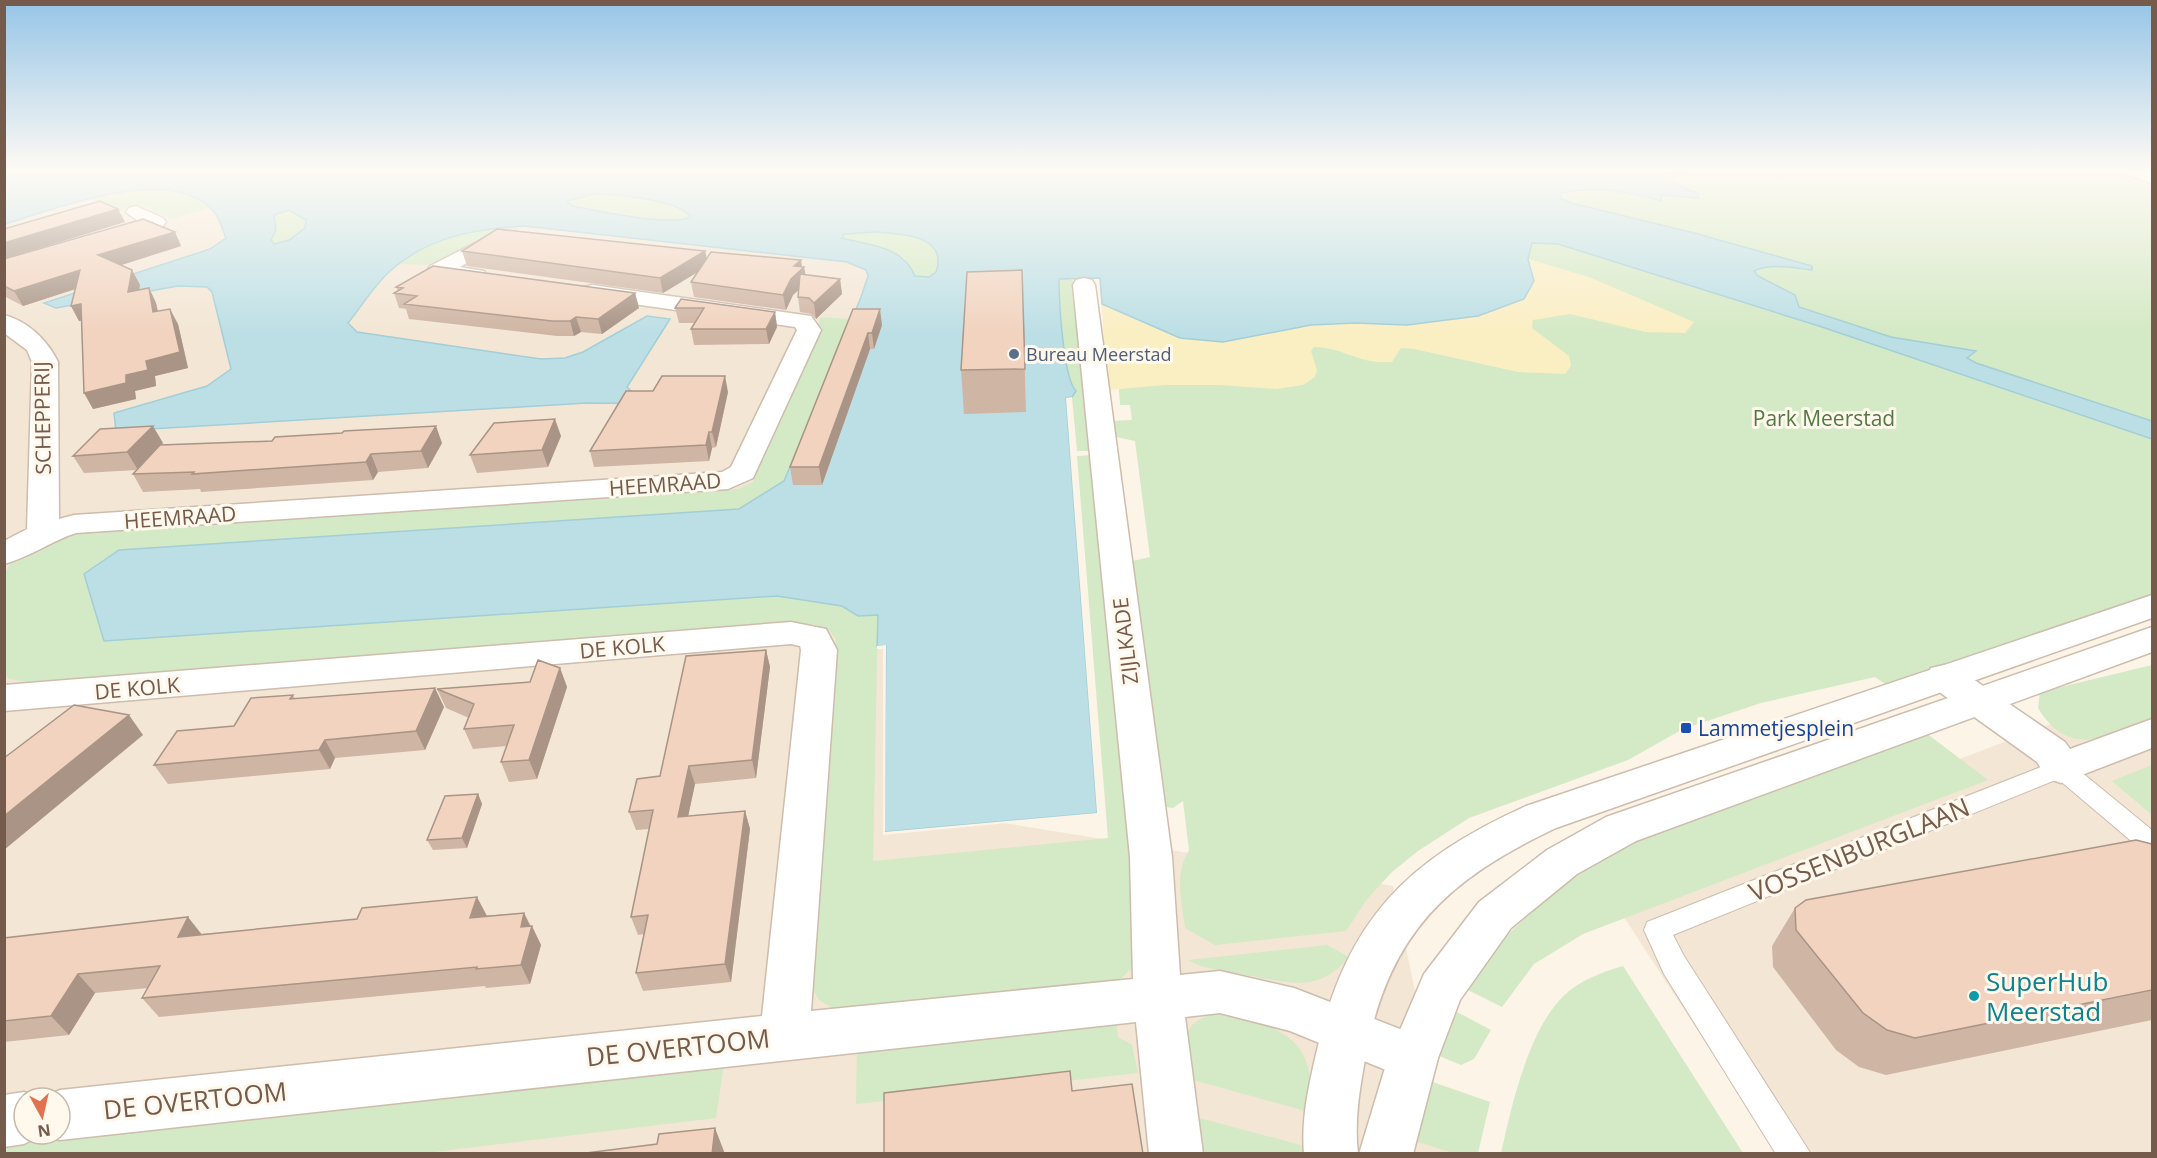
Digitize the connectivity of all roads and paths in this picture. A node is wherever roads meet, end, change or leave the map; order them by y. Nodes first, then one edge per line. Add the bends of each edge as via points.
1 (146, 225) edge
2 (91, 242) edge
3 (483, 245) edge
4 (497, 279) edge
5 (1084, 285) dead end
6 (568, 289) edge
7 (4, 322) edge
8 (43, 532) junction
9 (4, 554) edge
10 (2152, 606) edge
11 (2152, 639) edge
12 (1944, 677) junction
13 (1979, 701) junction
14 (13, 703) edge
15 (2152, 733) edge
16 (2061, 768) junction
17 (2152, 844) edge
18 (1158, 998) junction
19 (1344, 1029) junction
20 (784, 1036) junction
21 (1413, 1058) junction
22 (72, 1113) edge
23 (1176, 1154) edge
24 (1331, 1154) edge
25 (1386, 1154) edge
26 (1794, 1154) edge

1 - 2 street
3 - 4 street via 438,271
5 - 18 street, ZIJLKADE via 1151,857
6 - 8 street, HEEMRAAD via 803,321 809,330 743,472 728,480 74,524
7 - 8 street, SCHEPPERIJ via 38,346 45,362
8 - 9 street, HEEMRAAD
10 - 12 street
11 - 13 street
12 - 13 street
12 - 19 street via 1541,817 1508,830 1463,856 1416,895 1372,955
13 - 16 street via 2051,752
13 - 21 street via 1621,829 1562,861 1495,915 1441,989
14 - 20 street, DE KOLK via 791,633 814,637 819,650
15 - 16 street, VOSSENBURGLAAN
16 - 17 lane
16 - 26 lane, VOSSENBURGLAAN via 1657,930 1674,965
18 - 19 street, DE OVERTOOM via 1220,992 1294,1010
18 - 20 street, DE OVERTOOM
18 - 23 street
19 - 21 street
19 - 24 street via 1329,1136
20 - 22 street, DE OVERTOOM
21 - 25 street

